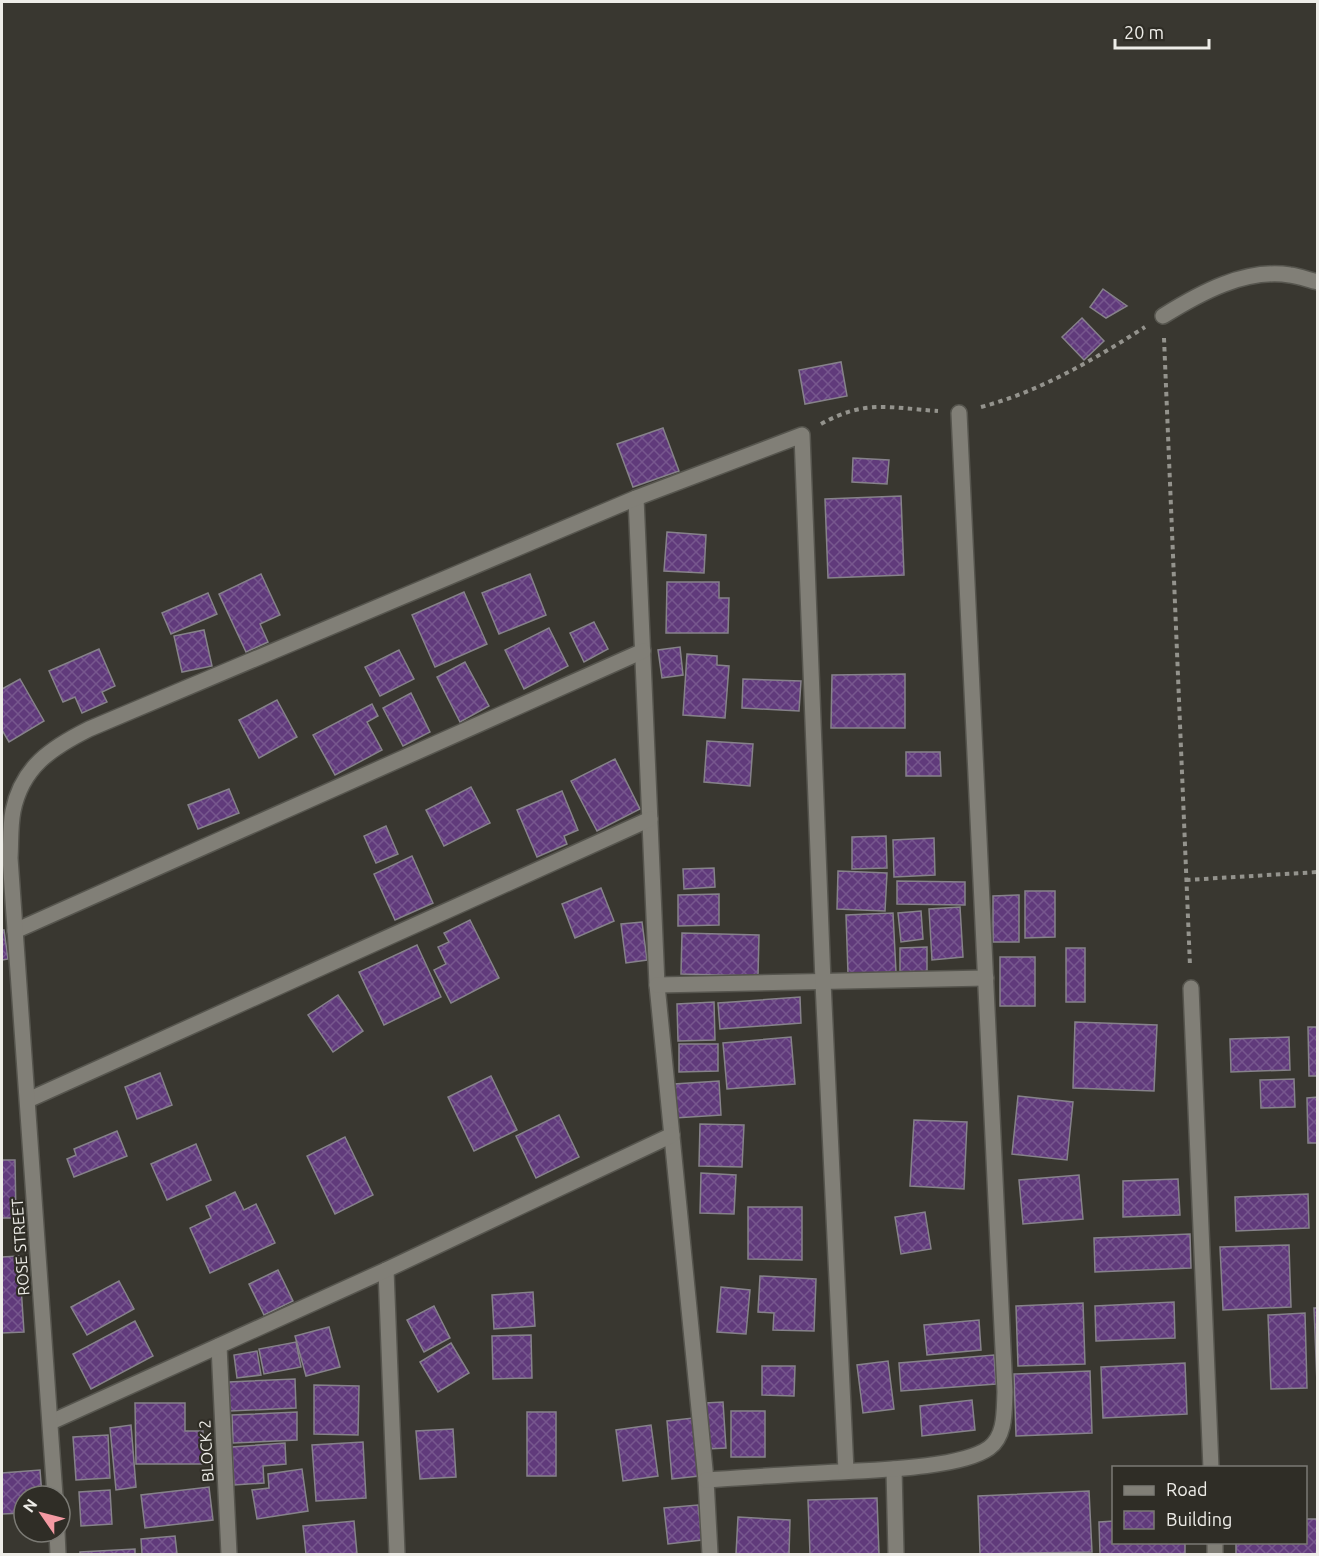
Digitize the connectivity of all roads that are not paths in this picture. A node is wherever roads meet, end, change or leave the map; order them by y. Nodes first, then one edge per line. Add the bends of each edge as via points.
1 (1317, 282) edge
2 (1163, 316) road end
3 (959, 413) road end
4 (636, 498) junction
5 (643, 651) junction
6 (650, 819) junction
7 (15, 931) junction
8 (986, 978) junction
9 (823, 982) junction
10 (657, 985) junction
11 (1191, 988) road end
12 (28, 1100) junction
13 (672, 1135) junction
14 (386, 1270) junction
15 (219, 1346) junction
16 (51, 1422) junction
17 (1211, 1466) edge
18 (894, 1469) junction
19 (846, 1471) junction
20 (706, 1480) junction
21 (54, 1484) edge
22 (229, 1554) edge
23 (397, 1554) edge
24 (710, 1554) edge
25 (896, 1554) edge

1 - 2 street via 1290,274 1240,279 1192,298
3 - 8 street
4 - 5 street
4 - 7 street, ROSE STREET via 57,745 22,782 12,811 10,858
4 - 9 street via 802,435
5 - 6 street
5 - 7 street
6 - 10 street
6 - 12 street
7 - 12 street, ROSE STREET
8 - 9 street
8 - 18 street via 1004,1418 999,1437 978,1454
9 - 10 street
9 - 19 street
10 - 13 street
11 - 17 street
12 - 16 street, ROSE STREET
13 - 14 street
13 - 20 street
14 - 15 street
14 - 23 street
15 - 16 street
15 - 22 street, BLOCK 2
16 - 21 street, ROSE STREET
18 - 19 street
18 - 25 street
19 - 20 street
20 - 24 street

